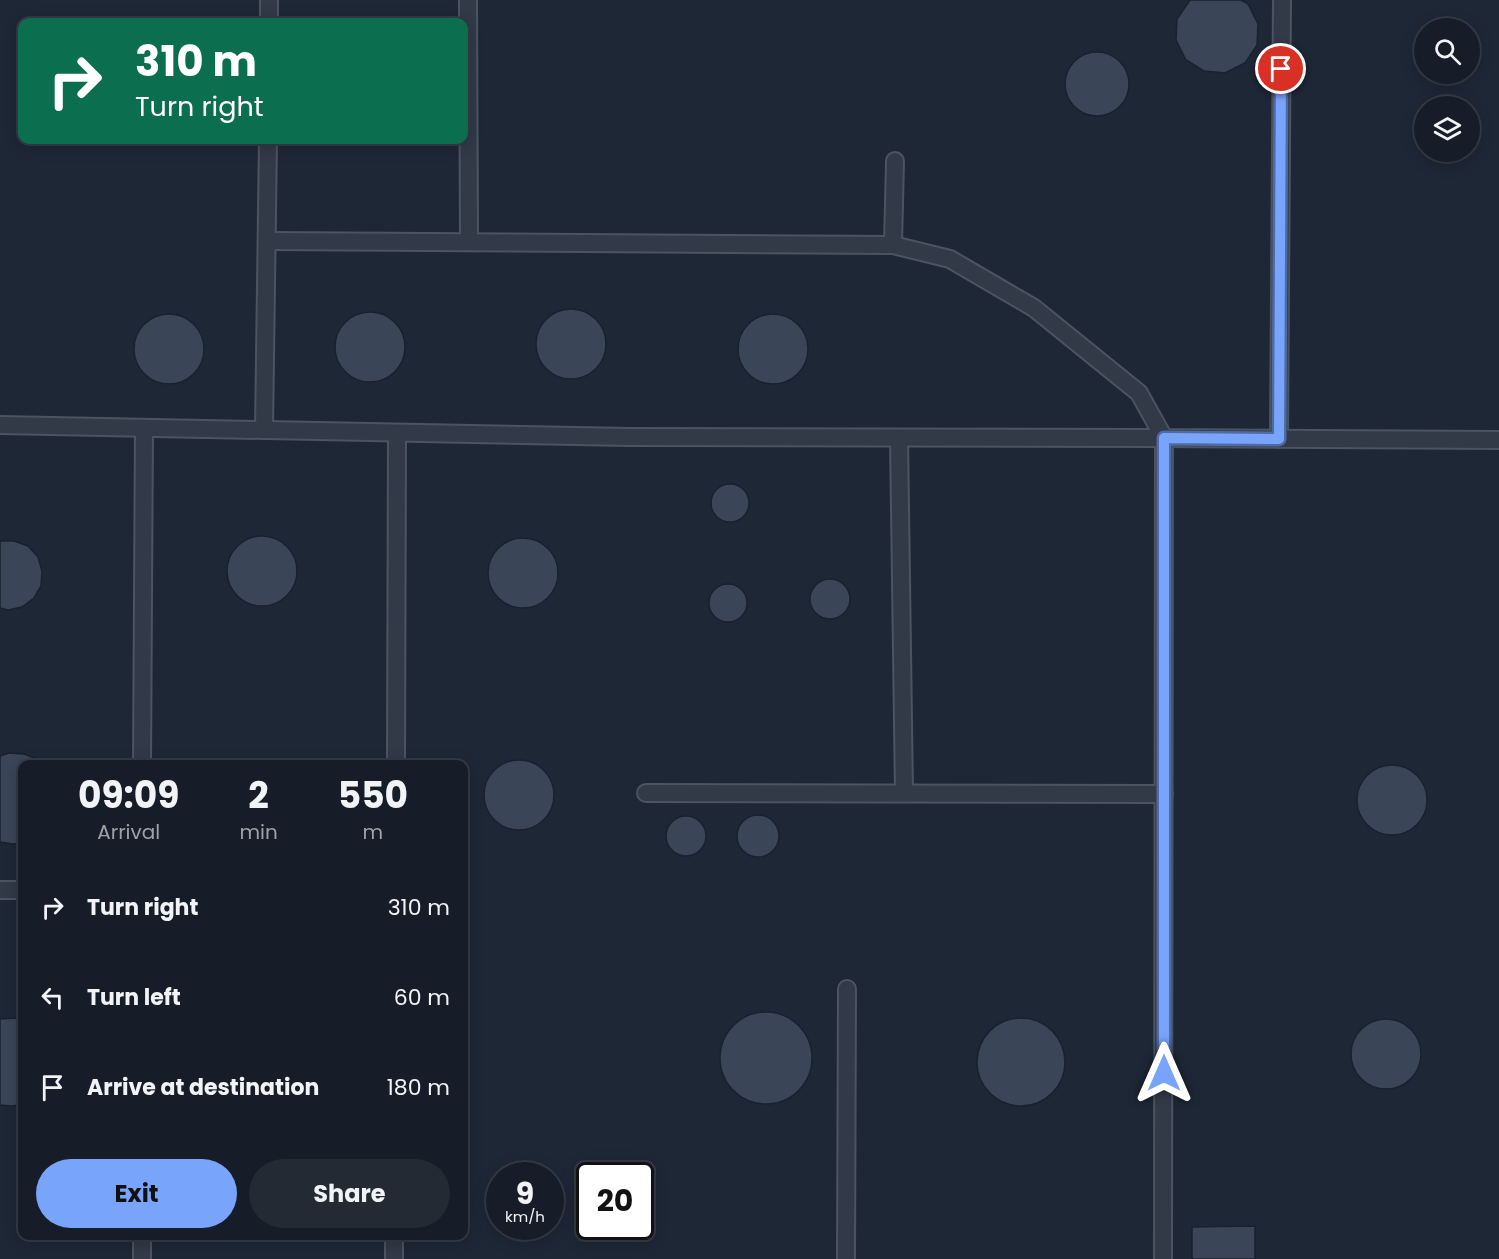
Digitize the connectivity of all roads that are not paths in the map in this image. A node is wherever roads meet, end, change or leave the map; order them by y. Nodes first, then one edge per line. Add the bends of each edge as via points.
1 (270, 0) edge
2 (468, 0) edge
3 (1282, 0) edge
4 (269, 18) edge
5 (268, 144) edge
6 (895, 161) dead end
7 (267, 241) junction
8 (469, 242) junction
9 (893, 245) junction
10 (0, 425) edge
11 (144, 428) junction
12 (264, 430) junction
13 (397, 433) junction
14 (899, 438) junction
15 (1164, 438) junction
16 (1279, 439) junction
17 (1499, 440) edge
18 (142, 760) edge
19 (396, 760) edge
20 (646, 793) dead end
21 (904, 793) junction
22 (1164, 794) junction
23 (0, 890) edge
24 (18, 891) edge
25 (847, 989) dead end
26 (142, 1240) edge
27 (394, 1240) edge
28 (142, 1259) edge
29 (394, 1259) edge
30 (846, 1259) edge
31 (1164, 1259) edge

1 - 4 lane
2 - 8 lane
3 - 16 lane
5 - 7 lane
6 - 9 lane
7 - 8 lane
7 - 12 lane
8 - 9 lane
9 - 15 lane via 950,259 1034,308 1140,393
10 - 11 lane
11 - 12 lane
11 - 18 lane
12 - 13 lane
13 - 14 lane
13 - 19 lane
14 - 15 lane
14 - 21 lane
15 - 16 lane
15 - 22 lane
16 - 17 lane
20 - 21 lane
21 - 22 lane
22 - 31 lane
23 - 24 lane
25 - 30 lane
26 - 28 lane
27 - 29 lane

